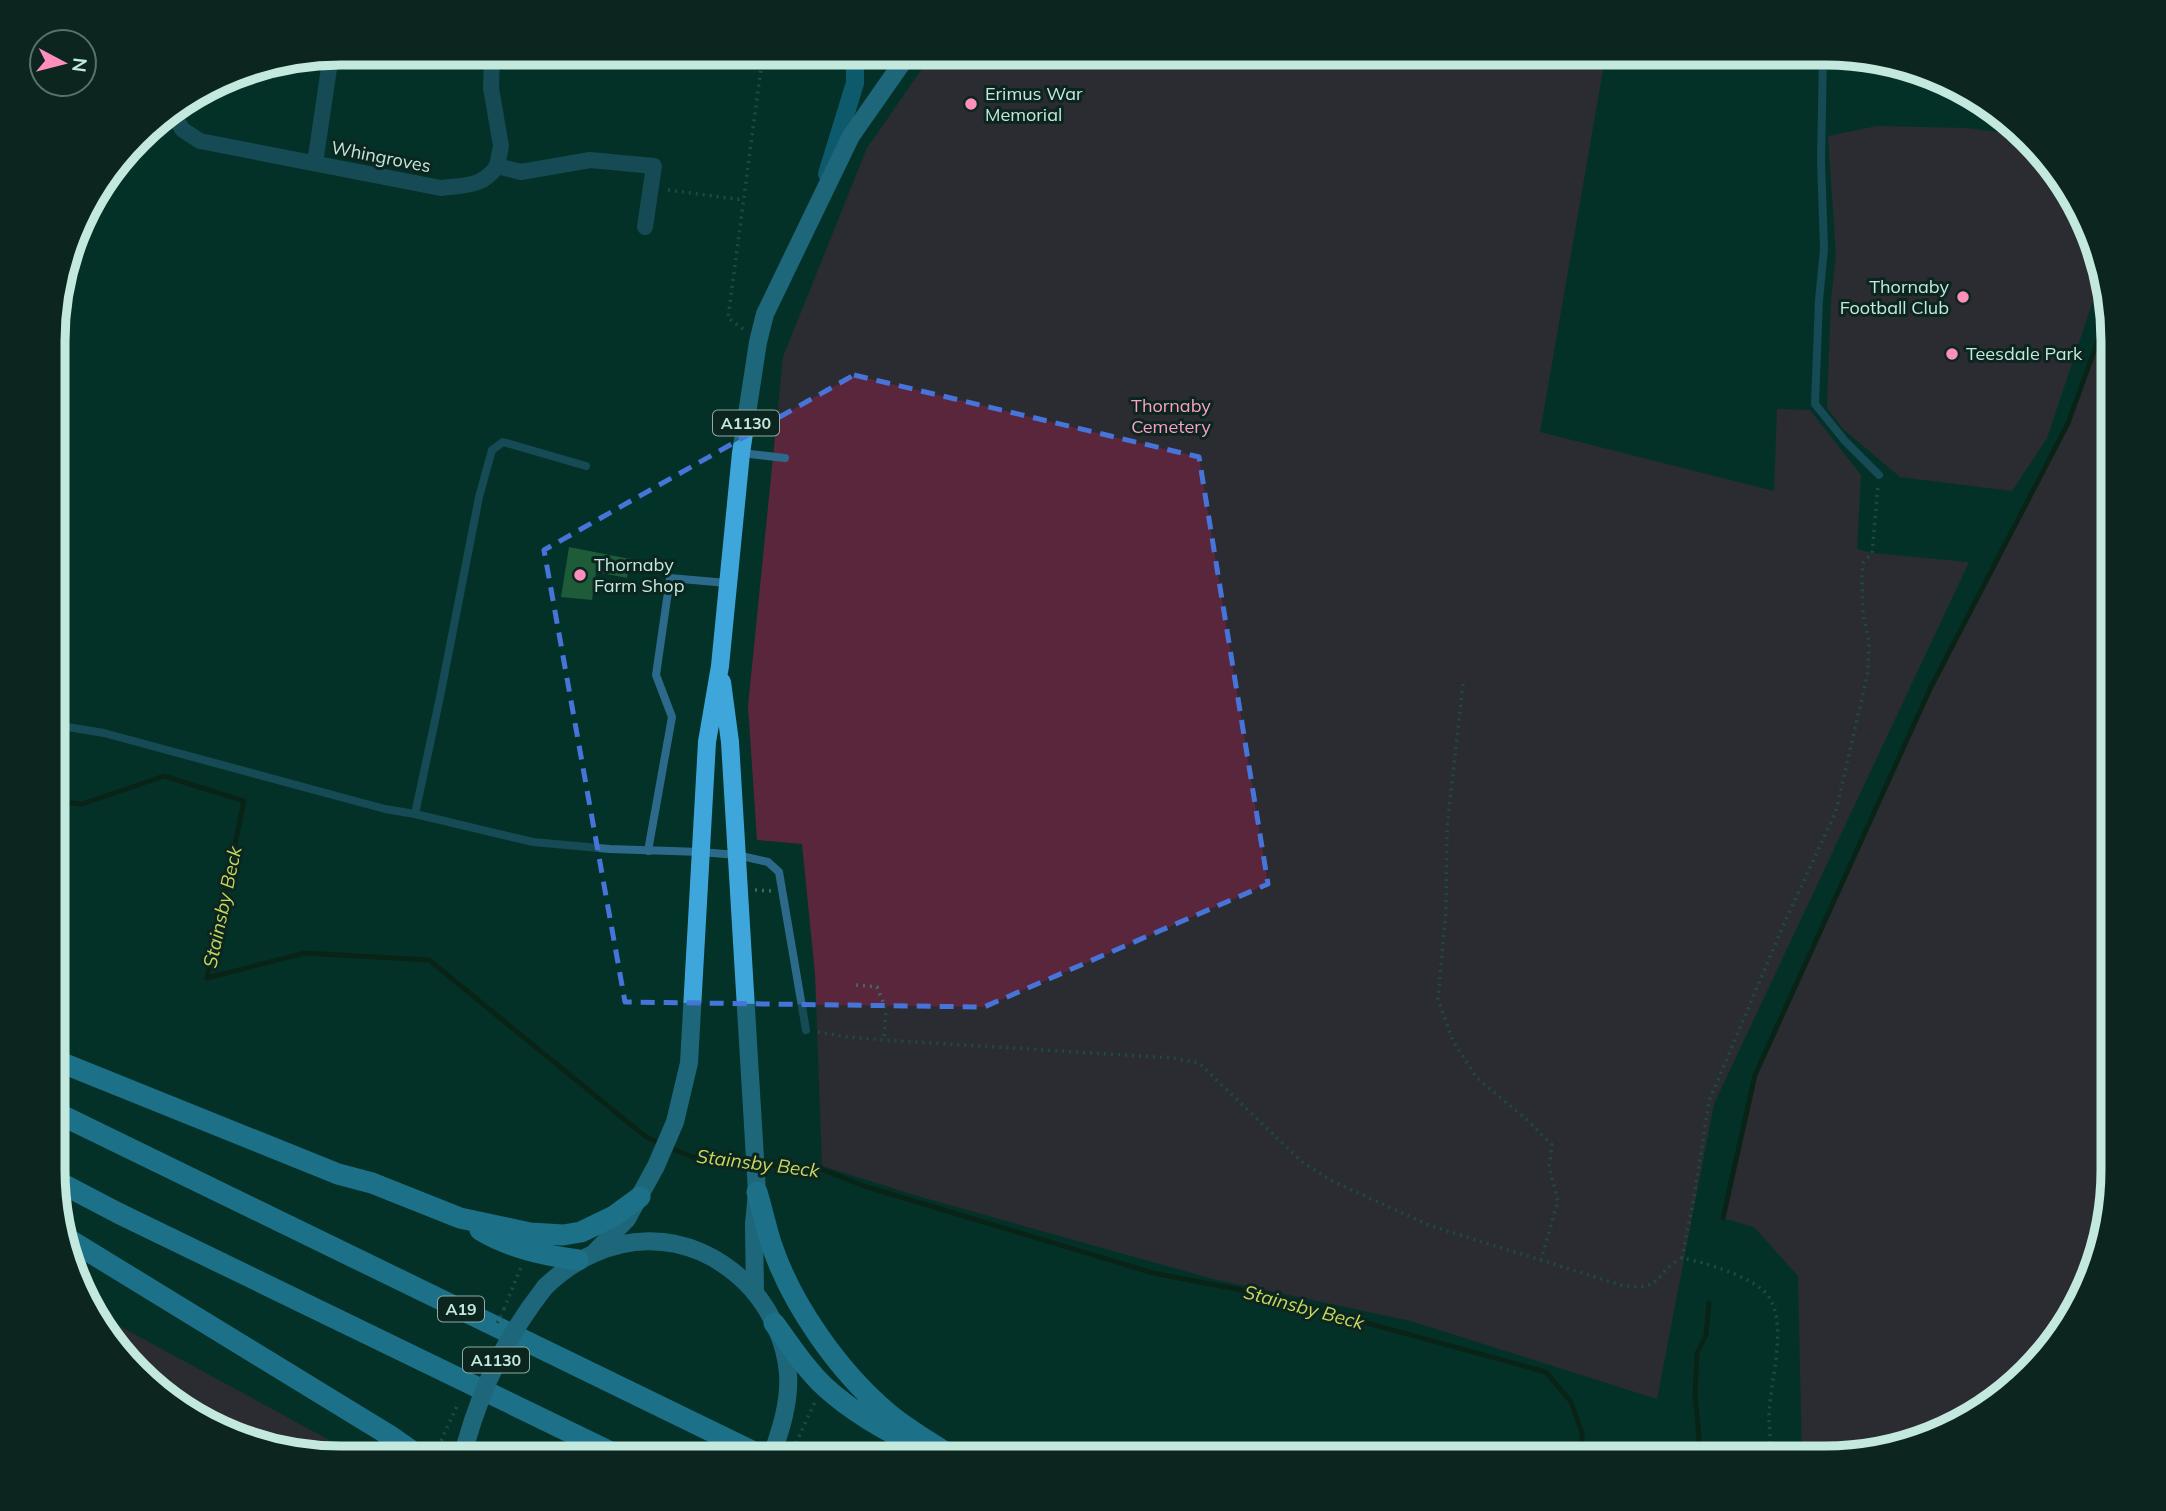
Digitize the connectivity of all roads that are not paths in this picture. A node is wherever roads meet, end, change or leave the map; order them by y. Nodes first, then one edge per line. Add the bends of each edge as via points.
1 (330, 65) edge
2 (492, 65) edge
3 (855, 65) edge
4 (901, 65) edge
5 (1823, 65) edge
6 (176, 120) edge
7 (316, 163) junction
8 (497, 166) junction
9 (822, 194) junction
10 (645, 227) dead end
11 (741, 453) junction
12 (785, 458) dead end
13 (586, 466) dead end
14 (1879, 475) road end
15 (727, 583) junction
16 (720, 666) junction
17 (65, 727) edge
18 (415, 814) junction
19 (648, 851) junction
20 (701, 852) junction
21 (737, 855) junction
22 (806, 1030) road end
23 (65, 1064) edge
24 (65, 1117) edge
25 (65, 1185) edge
26 (757, 1187) junction
27 (640, 1197) junction
28 (460, 1218) junction
29 (75, 1243) edge
30 (587, 1256) junction
31 (755, 1293) junction
32 (774, 1323) junction
33 (413, 1446) edge
34 (466, 1446) edge
35 (598, 1446) edge
36 (744, 1446) edge
37 (773, 1446) edge
38 (916, 1446) edge
39 (935, 1446) edge

1 - 7 street
2 - 8 street via 501,146
3 - 9 street via 855,83
4 - 9 main road, A1130 via 851,136
5 - 14 lane via 1824,249 1815,404
6 - 7 street, Whingroves via 200,141
7 - 8 street, Whingroves via 441,188 478,183 489,178
8 - 10 street via 521,172 590,160 654,166
9 - 11 main road, A1130 via 765,314
11 - 12 lane
11 - 15 main road, A1130
13 - 18 lane via 503,442 492,450 478,497
15 - 16 main road, A1130
15 - 19 lane via 670,578 656,675 671,717
16 - 20 main road, A1130 via 707,742
16 - 21 main road, A1130
17 - 18 lane
18 - 19 lane via 534,842
19 - 20 lane
20 - 21 lane
20 - 27 main road, A1130 via 684,1092
21 - 22 lane via 768,862 779,872
21 - 26 main road, A1130
23 - 28 highway
24 - 36 highway, A19
25 - 35 highway
26 - 31 main road, A1130
26 - 39 highway via 771,1244 786,1280 822,1339 861,1388
27 - 28 highway via 582,1232 563,1235
27 - 30 main road, A1130 via 627,1219
28 - 30 highway via 528,1251
29 - 33 highway
30 - 31 main road via 628,1242 690,1247 734,1270
30 - 34 main road, A1130, bridge via 557,1275 515,1327 485,1385
31 - 32 main road
32 - 37 main road via 788,1374 785,1409
32 - 38 highway via 825,1387 857,1414

